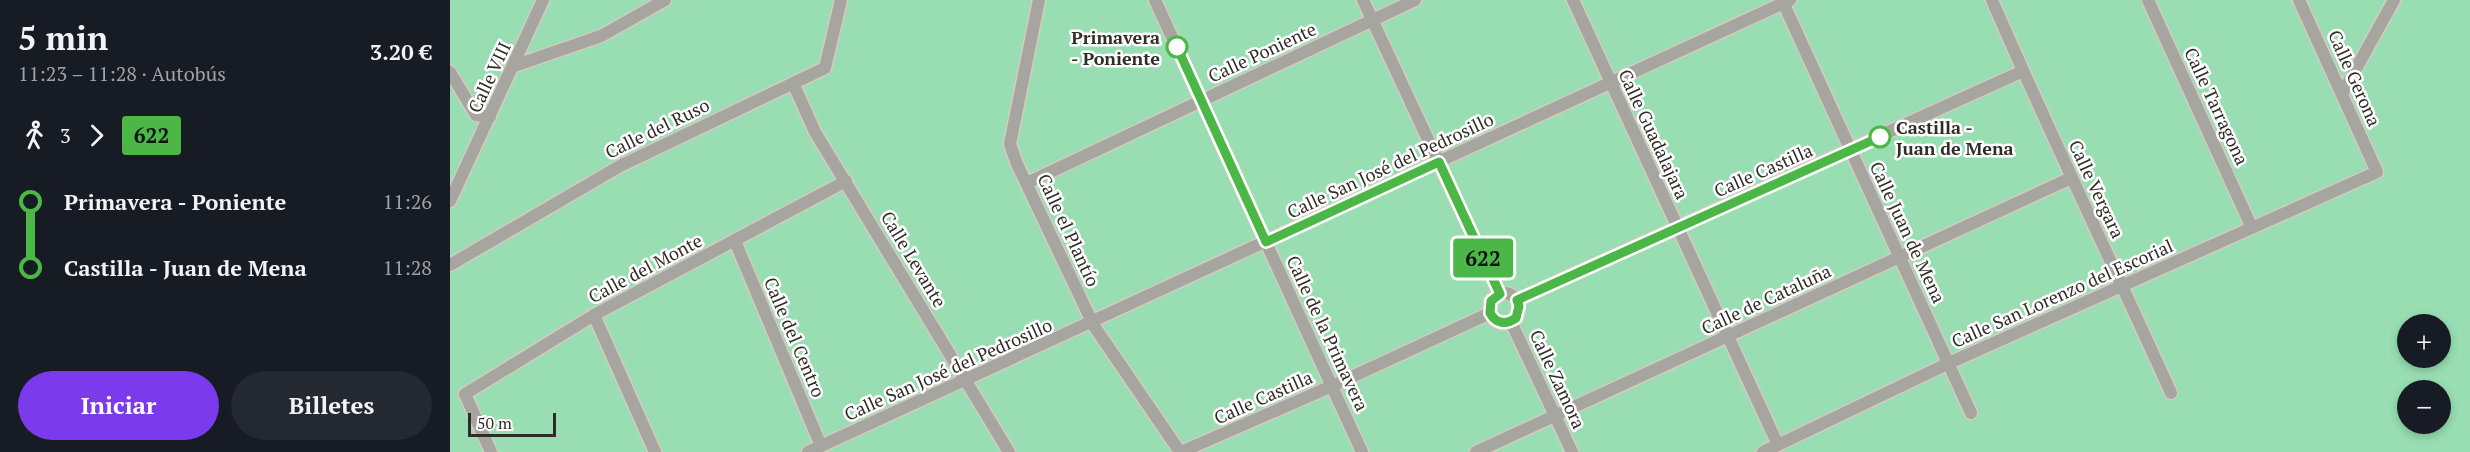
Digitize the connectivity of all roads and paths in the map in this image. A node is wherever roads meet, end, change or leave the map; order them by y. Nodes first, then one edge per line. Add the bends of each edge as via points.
1 (543, 0) edge
2 (665, 0) edge
3 (841, 0) edge
4 (1039, 0) edge
5 (1155, 0) edge
6 (1363, 0) edge
7 (1414, 0) edge
8 (1573, 0) edge
9 (1992, 0) edge
10 (2148, 0) edge
11 (2299, 0) edge
12 (2394, 0) edge
13 (1785, 1) edge
14 (1372, 20) junction
15 (514, 66) junction
16 (2023, 71) junction
17 (450, 72) edge
18 (1611, 82) junction
19 (793, 83) junction
20 (2342, 94) junction
21 (1201, 100) junction
22 (489, 117) junction
23 (1851, 150) junction
24 (1439, 162) junction
25 (2377, 172) joint
26 (2071, 178) junction
27 (846, 181) junction
28 (1027, 183) junction
29 (450, 201) edge
30 (2252, 228) junction
31 (1677, 229) junction
32 (735, 241) junction
33 (1266, 242) junction
34 (1899, 256) junction
35 (450, 264) edge
36 (2122, 285) junction
37 (1500, 294) junction
38 (1517, 300) junction
39 (1490, 313) junction
40 (594, 315) junction
41 (1511, 321) junction
42 (1093, 323) junction
43 (1727, 337) junction
44 (1949, 363) junction
45 (966, 381) junction
46 (1332, 386) junction
47 (2171, 393) dead end
48 (1971, 413) dead end
49 (1555, 416) junction
50 (1778, 445) junction
51 (821, 446) junction
52 (491, 452) edge
53 (655, 452) edge
54 (808, 452) edge
55 (1009, 452) edge
56 (1180, 452) edge
57 (1362, 452) edge
58 (1476, 452) edge
59 (1572, 452) edge
60 (1763, 452) edge

1 - 15 street, Calle VIII
2 - 15 street via 601,36
3 - 19 street, Calle del Ruso via 825,68
4 - 28 street, Calle el Plantío via 1010,144
5 - 21 street, Calle de la Primavera
6 - 14 street
7 - 14 street, Calle Poniente
8 - 18 street, Calle Guadalajara
9 - 16 street, Calle Vergara
10 - 30 street, Calle Tarragona
11 - 20 street, Calle Gerona
12 - 20 street
13 - 18 street, Calle San José del Pedrosillo
13 - 23 street, Calle Juan de Mena
14 - 21 street, Calle Poniente
14 - 24 street
15 - 22 street, Calle VIII
16 - 23 street, Calle Castilla
16 - 26 street, Calle Vergara
17 - 22 street via 476,115
18 - 24 street, Calle San José del Pedrosillo
18 - 31 street, Calle Guadalajara
19 - 27 street, Calle Levante via 815,132
19 - 35 street, Calle del Ruso via 620,165
20 - 25 street, Calle Gerona
21 - 28 street, Calle Poniente
21 - 33 street, Calle de la Primavera
22 - 29 street, Calle VIII
23 - 31 street, Calle Castilla
23 - 34 street, Calle Juan de Mena
24 - 33 street, Calle San José del Pedrosillo
24 - 37 street
25 - 30 street, Calle San Lorenzo del Escorial
26 - 34 street, Calle de Cataluña
26 - 36 street, Calle Vergara
27 - 32 street, Calle del Monte
27 - 45 street, Calle Levante
28 - 42 street, Calle el Plantío
30 - 36 street, Calle San Lorenzo del Escorial
31 - 38 street, Calle Castilla
31 - 43 street, Calle Guadalajara
32 - 40 street, Calle del Monte
32 - 51 street, Calle del Centro
33 - 42 street, Calle San José del Pedrosillo
33 - 46 street, Calle de la Primavera
34 - 43 street, Calle de Cataluña
34 - 44 street, Calle Juan de Mena
36 - 44 street, Calle San Lorenzo del Escorial
36 - 47 street, Calle Vergara
37 - 38 street
37 - 39 street via 1491,301
38 - 41 street via 1519,312
39 - 41 street via 1498,322
39 - 46 street, Calle Castilla
40 - 52 street, Calle del Monte via 465,394
40 - 53 street
41 - 49 street, Calle Zamora
42 - 45 street, Calle San José del Pedrosillo
42 - 56 street, Calle el Plantío
43 - 49 street, Calle de Cataluña
43 - 50 street, Calle Guadalajara
44 - 48 street, Calle Juan de Mena
44 - 50 street, Calle San Lorenzo del Escorial
45 - 51 street, Calle San José del Pedrosillo
45 - 55 street, Calle Levante
46 - 56 street, Calle Castilla
46 - 57 street, Calle de la Primavera
49 - 58 street, Calle de Cataluña
49 - 59 street, Calle Zamora
50 - 60 street, Calle San Lorenzo del Escorial
51 - 54 street, Calle San José del Pedrosillo

